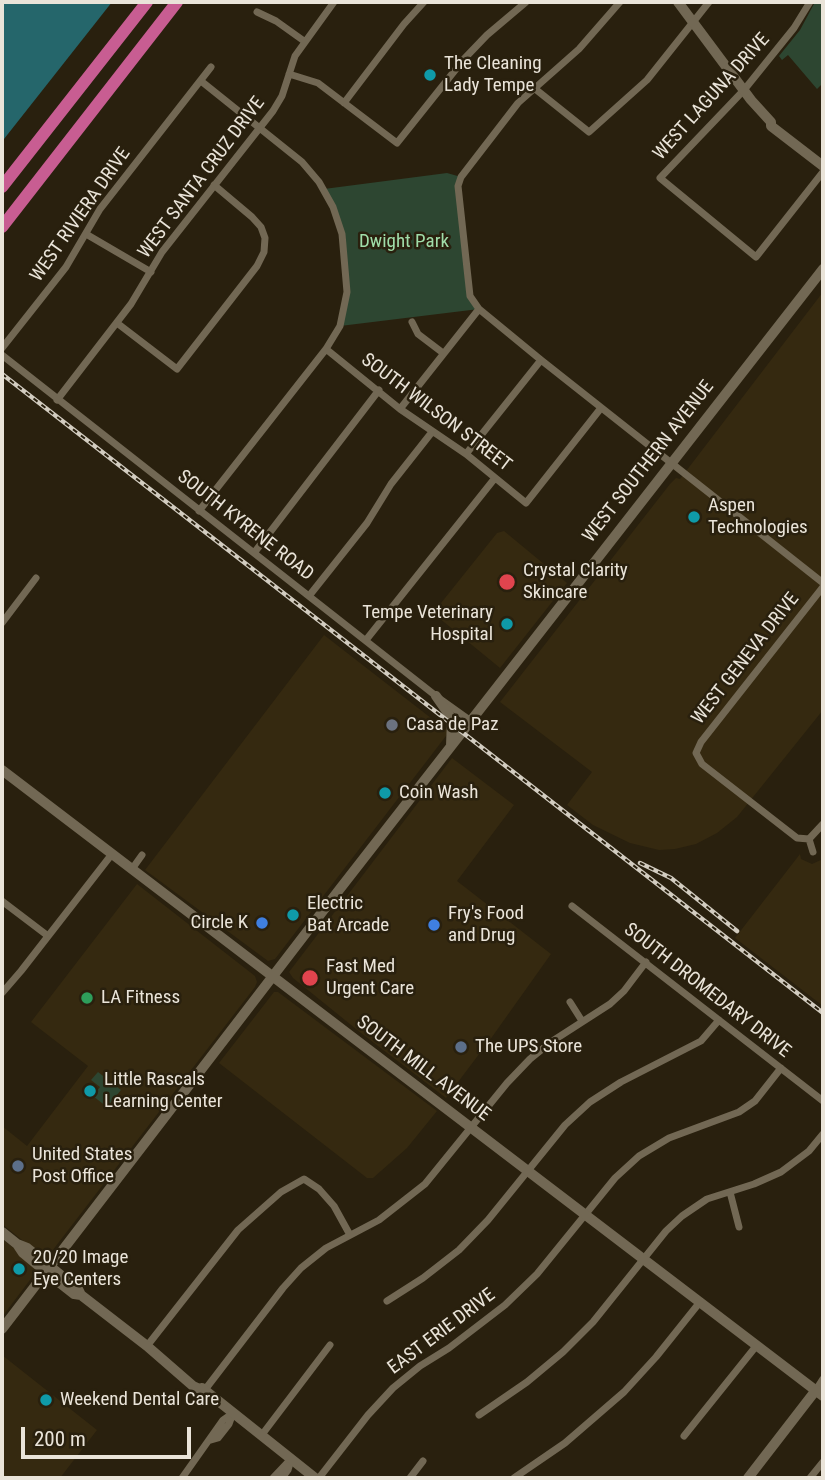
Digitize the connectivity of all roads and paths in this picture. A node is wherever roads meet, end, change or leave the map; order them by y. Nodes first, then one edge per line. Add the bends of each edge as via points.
1 (147, 2) edge
2 (177, 2) edge
3 (334, 2) edge
4 (425, 2) edge
5 (526, 2) edge
6 (620, 2) edge
7 (678, 2) edge
8 (709, 2) edge
9 (810, 2) edge
10 (257, 12) dead end
11 (694, 22) junction
12 (303, 41) junction
13 (211, 67) dead end
14 (289, 74) junction
15 (201, 81) junction
16 (534, 88) junction
17 (744, 90) junction
18 (344, 103) junction
19 (259, 128) junction
20 (823, 166) edge
21 (823, 172) edge
22 (214, 185) junction
23 (2, 187) edge
24 (2, 227) edge
25 (86, 234) junction
26 (823, 269) edge
27 (151, 272) junction
28 (479, 309) junction
29 (412, 322) dead end
30 (117, 323) junction
31 (2, 348) edge
32 (326, 349) junction
33 (443, 353) junction
34 (2, 355) edge
35 (541, 360) junction
36 (379, 390) junction
37 (57, 400) junction
38 (601, 408) junction
39 (400, 409) junction
40 (432, 432) junction
41 (466, 454) junction
42 (671, 463) junction
43 (495, 478) junction
44 (199, 511) junction
45 (254, 553) junction
46 (36, 578) dead end
47 (823, 585) edge
48 (309, 596) junction
49 (2, 622) edge
50 (366, 640) junction
51 (436, 696) junction
52 (471, 721) junction
53 (451, 747) junction
54 (2, 770) edge
55 (823, 824) edge
56 (807, 839) junction
57 (813, 852) dead end
58 (112, 854) junction
59 (142, 855) dead end
60 (132, 869) junction
61 (2, 901) edge
62 (572, 906) dead end
63 (48, 936) junction
64 (646, 962) junction
65 (273, 976) junction
66 (2, 993) edge
67 (570, 1002) dead end
68 (719, 1020) junction
69 (582, 1021) junction
70 (781, 1068) junction
71 (823, 1101) edge
72 (471, 1127) junction
73 (823, 1134) edge
74 (527, 1170) junction
75 (730, 1192) junction
76 (586, 1214) junction
77 (739, 1227) dead end
78 (2, 1232) edge
79 (350, 1235) junction
80 (643, 1258) junction
81 (48, 1269) junction
82 (387, 1301) dead end
83 (700, 1302) junction
84 (2, 1329) edge
85 (330, 1345) dead end
86 (757, 1345) junction
87 (147, 1346) junction
88 (823, 1379) edge
89 (204, 1391) junction
90 (820, 1393) edge
91 (233, 1413) junction
92 (479, 1415) dead end
93 (261, 1436) junction
94 (684, 1436) dead end
95 (291, 1459) junction
96 (423, 1461) dead end
97 (823, 1462) edge
98 (182, 1478) edge
99 (273, 1478) edge
100 (282, 1478) edge
101 (317, 1478) edge
102 (410, 1478) edge
103 (514, 1478) edge
104 (748, 1478) edge
105 (810, 1478) edge

1 - 23 highway
2 - 24 highway
3 - 12 street, WEST SANTA CRUZ DRIVE
4 - 18 street
5 - 18 street via 464,59 397,143
6 - 16 street via 579,49
7 - 11 main road
8 - 11 street
9 - 17 street, WEST LAGUNA DRIVE
10 - 12 street
11 - 16 street via 647,80 589,132
11 - 17 main road
12 - 14 street, WEST SANTA CRUZ DRIVE
13 - 15 street, WEST RIVIERA DRIVE
14 - 18 street via 318,83
14 - 19 street, WEST SANTA CRUZ DRIVE via 282,96
15 - 19 street
15 - 25 street, WEST RIVIERA DRIVE via 100,209
16 - 28 street via 467,167 458,186 470,296
17 - 20 main road via 771,122
17 - 21 street, WEST LAGUNA DRIVE via 660,178 756,257
19 - 22 street, WEST SANTA CRUZ DRIVE
19 - 32 street via 302,162 334,206 342,234 347,292 340,326
22 - 27 street, WEST SANTA CRUZ DRIVE
22 - 30 street via 261,227 264,252 257,266 177,369
25 - 27 street
25 - 31 street, WEST RIVIERA DRIVE
26 - 42 main road, WEST SOUTHERN AVENUE
27 - 30 street, WEST SANTA CRUZ DRIVE
28 - 33 street
28 - 35 street
29 - 33 street via 418,334
30 - 37 street, WEST SANTA CRUZ DRIVE
32 - 36 street, SOUTH WILSON STREET
32 - 44 street
33 - 39 street
34 - 37 street, SOUTH KYRENE ROAD
35 - 38 street
35 - 41 street
36 - 39 street, SOUTH WILSON STREET
36 - 45 street
37 - 44 street, SOUTH KYRENE ROAD
38 - 42 street
38 - 43 street, SOUTH WILSON STREET via 526,503
39 - 40 street, SOUTH WILSON STREET
40 - 41 street, SOUTH WILSON STREET
40 - 48 street
41 - 43 street, SOUTH WILSON STREET
42 - 47 street
42 - 52 main road, WEST SOUTHERN AVENUE
43 - 50 street
44 - 45 street, SOUTH KYRENE ROAD
45 - 48 street, SOUTH KYRENE ROAD
46 - 49 street
47 - 56 street, WEST GENEVA DRIVE via 696,753 699,761 796,837
48 - 50 street, SOUTH KYRENE ROAD
50 - 51 street, SOUTH KYRENE ROAD
51 - 52 street, SOUTH KYRENE ROAD
51 - 53 main road via 452,719
52 - 53 main road, WEST SOUTHERN AVENUE
53 - 65 main road, WEST SOUTHERN AVENUE
54 - 58 main road, SOUTH MILL AVENUE
55 - 56 street
56 - 57 street
58 - 60 main road, SOUTH MILL AVENUE
58 - 63 street
59 - 60 street
60 - 65 main road, SOUTH MILL AVENUE
61 - 63 street
62 - 64 street, SOUTH DROMEDARY DRIVE
63 - 66 street
64 - 68 street, SOUTH DROMEDARY DRIVE
64 - 69 street via 610,1004
65 - 72 main road, SOUTH MILL AVENUE
65 - 81 main road, WEST SOUTHERN AVENUE
67 - 69 street
68 - 70 street, SOUTH DROMEDARY DRIVE
68 - 74 street via 701,1041 590,1102
69 - 72 street via 530,1059
70 - 71 street, SOUTH DROMEDARY DRIVE
70 - 76 street, EAST ERIE DRIVE via 755,1101 739,1112 669,1138 639,1156
72 - 74 main road, SOUTH MILL AVENUE
72 - 79 street via 425,1184 379,1220
73 - 75 street via 781,1172
74 - 76 main road, SOUTH MILL AVENUE
74 - 82 street via 459,1250
75 - 77 street
75 - 80 street via 707,1199 682,1216
76 - 80 main road, SOUTH MILL AVENUE
76 - 101 street, EAST ERIE DRIVE via 505,1305 393,1388
78 - 81 main road
79 - 87 street via 334,1206 303,1179 238,1230
79 - 89 street via 326,1248 282,1288
80 - 83 main road, SOUTH MILL AVENUE
80 - 92 street via 563,1352
81 - 84 main road, WEST SOUTHERN AVENUE
81 - 87 main road via 74,1294
83 - 86 main road, SOUTH MILL AVENUE
83 - 103 street via 624,1392 565,1443
85 - 93 street
86 - 90 main road, SOUTH MILL AVENUE
86 - 94 street
87 - 89 main road
88 - 90 street
89 - 91 main road
90 - 104 main road
91 - 93 main road
91 - 98 street via 229,1424
93 - 95 main road
95 - 99 street
95 - 100 street
95 - 101 main road
96 - 102 street
97 - 105 street

